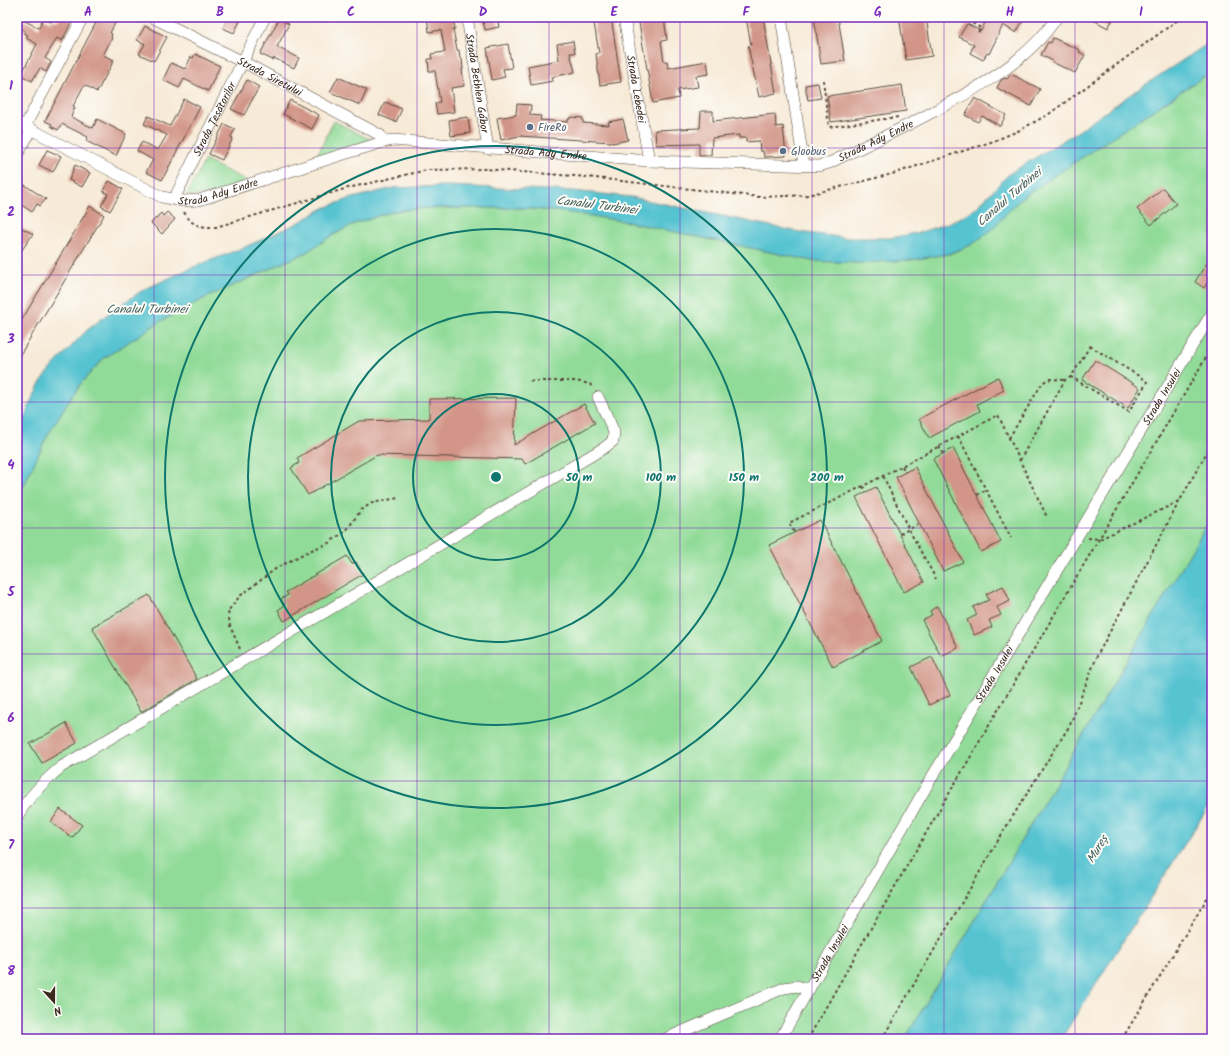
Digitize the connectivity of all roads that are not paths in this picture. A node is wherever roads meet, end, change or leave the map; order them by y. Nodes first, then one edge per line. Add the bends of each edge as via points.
1 (83, 17) edge
2 (152, 17) edge
3 (265, 17) edge
4 (467, 17) edge
5 (624, 17) edge
6 (781, 17) edge
7 (1057, 17) edge
8 (243, 61) junction
9 (24, 126) edge
10 (382, 142) junction
11 (488, 149) junction
12 (17, 155) edge
13 (649, 161) junction
14 (804, 165) junction
15 (176, 200) junction
16 (1212, 313) edge
17 (598, 397) road end
18 (17, 818) edge
19 (809, 990) junction
20 (665, 1039) edge
21 (780, 1039) edge

1 - 9 street
2 - 8 street, Strada Siretului
3 - 8 street, Strada Țesătorilor
4 - 11 street, Strada Bethlen Gábor
5 - 13 street, Strada Lebedei
6 - 14 street
7 - 14 street, Strada Ady Endre via 1036,44 1022,56 960,98 829,163 819,166
8 - 10 street, Strada Siretului via 380,135
8 - 15 street, Strada Țesătorilor via 177,193
9 - 12 street
9 - 15 street, Strada Ady Endre via 162,197
10 - 11 street, Strada Ady Endre via 403,140
10 - 15 street, Strada Ady Endre via 199,200
11 - 13 street, Strada Ady Endre
13 - 14 street, Strada Ady Endre
16 - 19 street, Strada Insulei via 929,782
17 - 18 street via 614,432 613,441 604,448 61,767 40,785
19 - 20 street via 797,986 784,988
19 - 21 street, Strada Insulei

